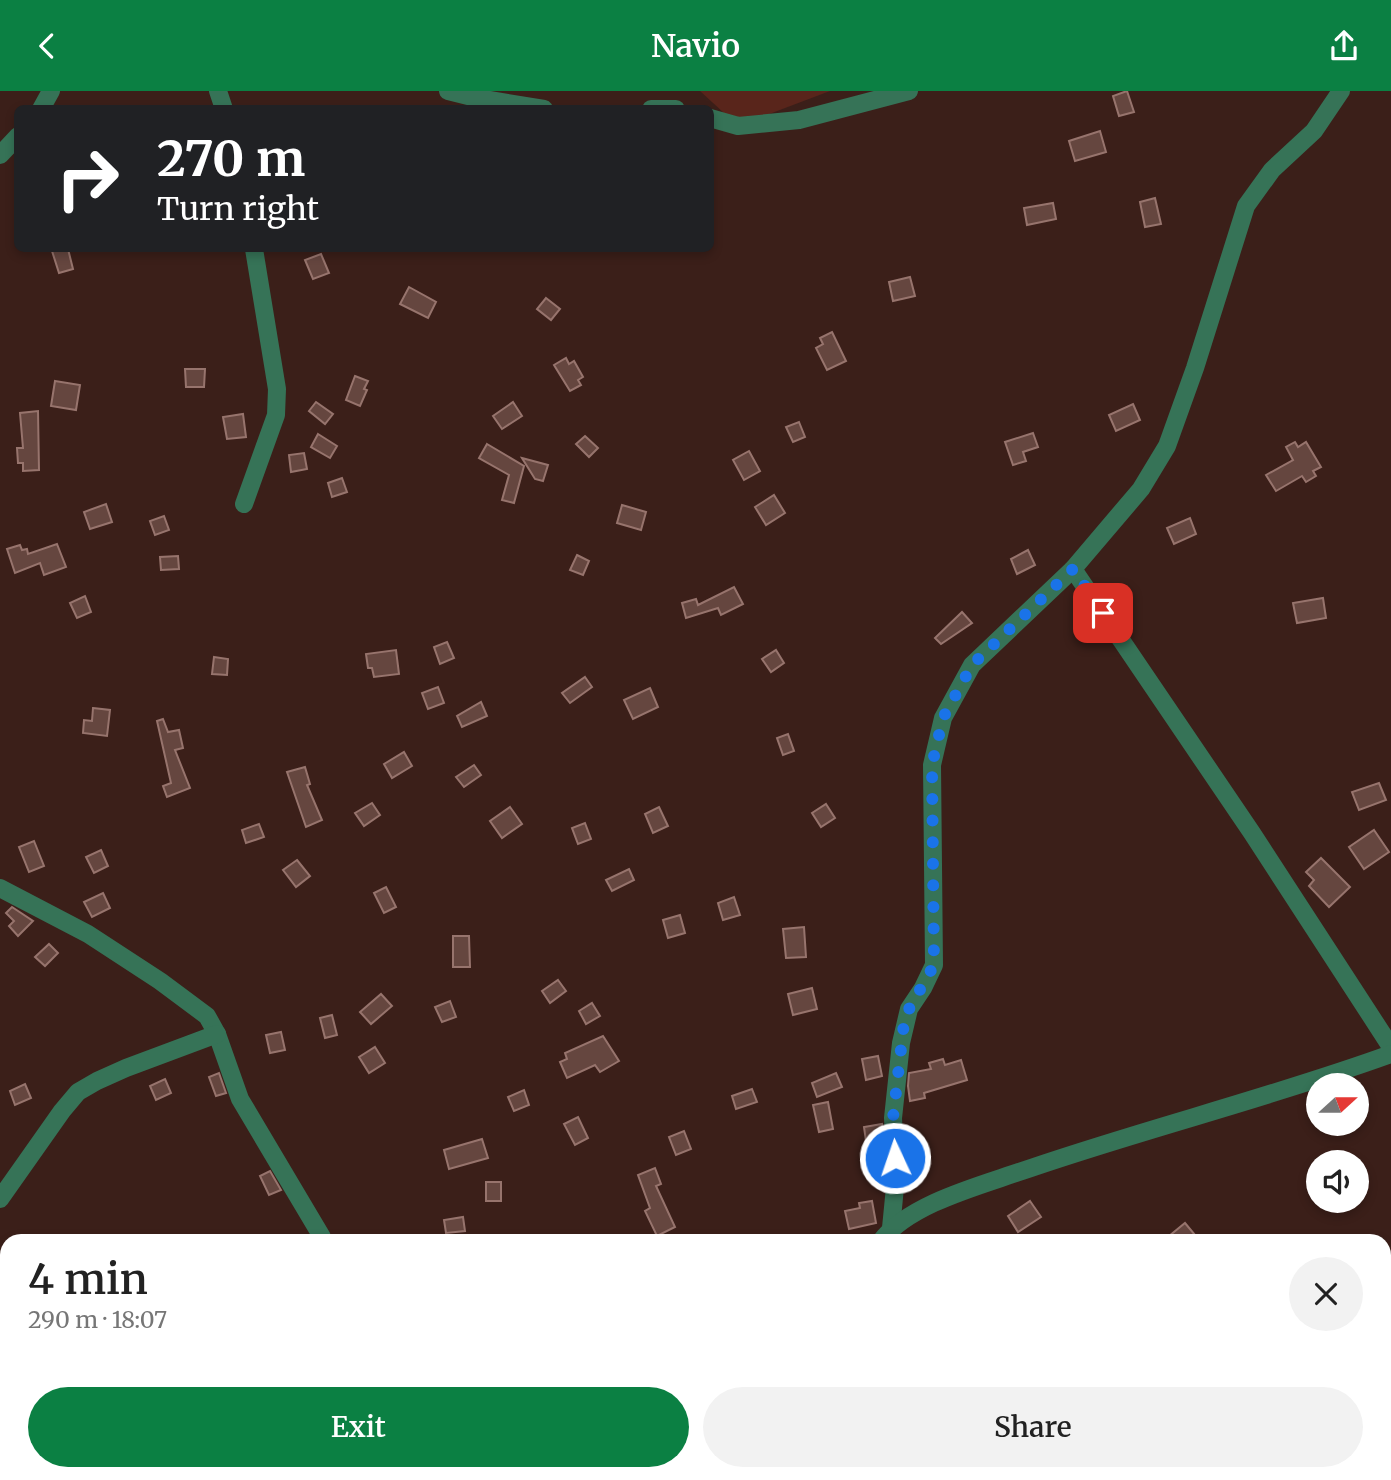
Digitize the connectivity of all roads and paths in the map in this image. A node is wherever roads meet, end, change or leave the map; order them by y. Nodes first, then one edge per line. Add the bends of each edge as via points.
1 (448, 91) edge
2 (909, 91) edge
3 (1341, 91) edge
4 (520, 105) edge
5 (714, 119) edge
6 (14, 140) edge
7 (0, 155) edge
8 (254, 252) edge
9 (244, 504) dead end
10 (1073, 569) junction
11 (0, 888) edge
12 (217, 1034) junction
13 (1391, 1047) edge
14 (1391, 1054) edge
15 (0, 1199) edge
16 (320, 1234) edge
17 (886, 1234) edge

1 - 4 street
2 - 5 street via 799,120 738,126
3 - 10 street via 1314,131 1272,170 1246,206 1167,446 1141,489
6 - 7 street
8 - 9 street via 277,389 276,415
10 - 13 street
10 - 17 street via 972,665 943,718 932,765 934,965 909,1009 901,1043 893,1118 896,1177
11 - 12 street via 88,934 160,981 207,1016
12 - 15 street via 126,1068 78,1092
12 - 16 street via 240,1099
14 - 17 street via 941,1199

